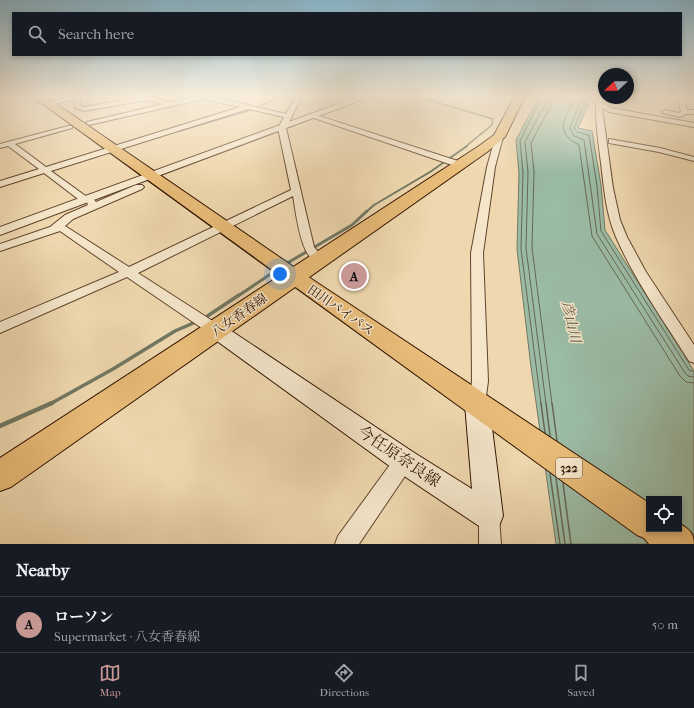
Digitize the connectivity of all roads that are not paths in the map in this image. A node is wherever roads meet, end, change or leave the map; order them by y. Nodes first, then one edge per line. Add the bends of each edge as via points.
1 (72, 121) edge
2 (96, 121) edge
3 (202, 121) edge
4 (285, 121) edge
5 (299, 121) edge
6 (329, 121) edge
7 (506, 121) edge
8 (600, 121) edge
9 (669, 121) edge
10 (89, 123) dead end
11 (694, 126) edge
12 (70, 127) dead end
13 (282, 128) junction
14 (498, 137) junction
15 (612, 141) dead end
16 (9, 144) junction
17 (0, 146) edge
18 (113, 149) junction
19 (694, 159) edge
20 (461, 165) junction
21 (45, 170) junction
22 (146, 182) junction
23 (0, 184) edge
24 (296, 191) junction
25 (90, 202) junction
26 (224, 226) junction
27 (54, 229) junction
28 (0, 231) edge
29 (0, 248) edge
30 (319, 260) junction
31 (129, 272) junction
32 (294, 277) junction
33 (0, 328) edge
34 (217, 331) junction
35 (694, 356) edge
36 (483, 409) junction
37 (404, 461) junction
38 (0, 476) edge
39 (489, 516) junction
40 (646, 521) edge
41 (662, 532) edge
42 (346, 544) edge
43 (490, 544) edge
44 (680, 544) edge

1 - 18 highway, 田川バイパス / 322
2 - 10 street
3 - 18 street
4 - 13 street
5 - 13 street
6 - 20 street
7 - 14 main road, 八女香春線
8 - 35 street via 615,219 627,248
9 - 11 street
12 - 16 street
13 - 22 street
13 - 24 street
14 - 20 main road, 八女香春線
14 - 36 street via 477,253
15 - 19 street
16 - 17 street
16 - 21 street
18 - 21 street
18 - 22 highway, 田川バイパス / 322
20 - 30 main road, 八女香春線
21 - 23 street
21 - 25 street
22 - 25 street
22 - 25 street
22 - 26 highway, 田川バイパス / 322
24 - 26 street
24 - 30 street via 308,248
25 - 27 street
25 - 28 street
26 - 31 street
26 - 32 highway, 田川バイパス / 322
27 - 29 street
27 - 31 street via 62,228
30 - 32 main road, 八女香春線
31 - 33 street
31 - 34 street
32 - 34 main road, 八女香春線
32 - 36 highway, 田川バイパス / 322
34 - 37 main road, 今任原奈良線
34 - 38 main road, 八女香春線
36 - 39 main road
36 - 40 highway, 田川バイパス / 322
37 - 39 main road, 今任原奈良線
37 - 42 street
39 - 43 street
41 - 44 highway

